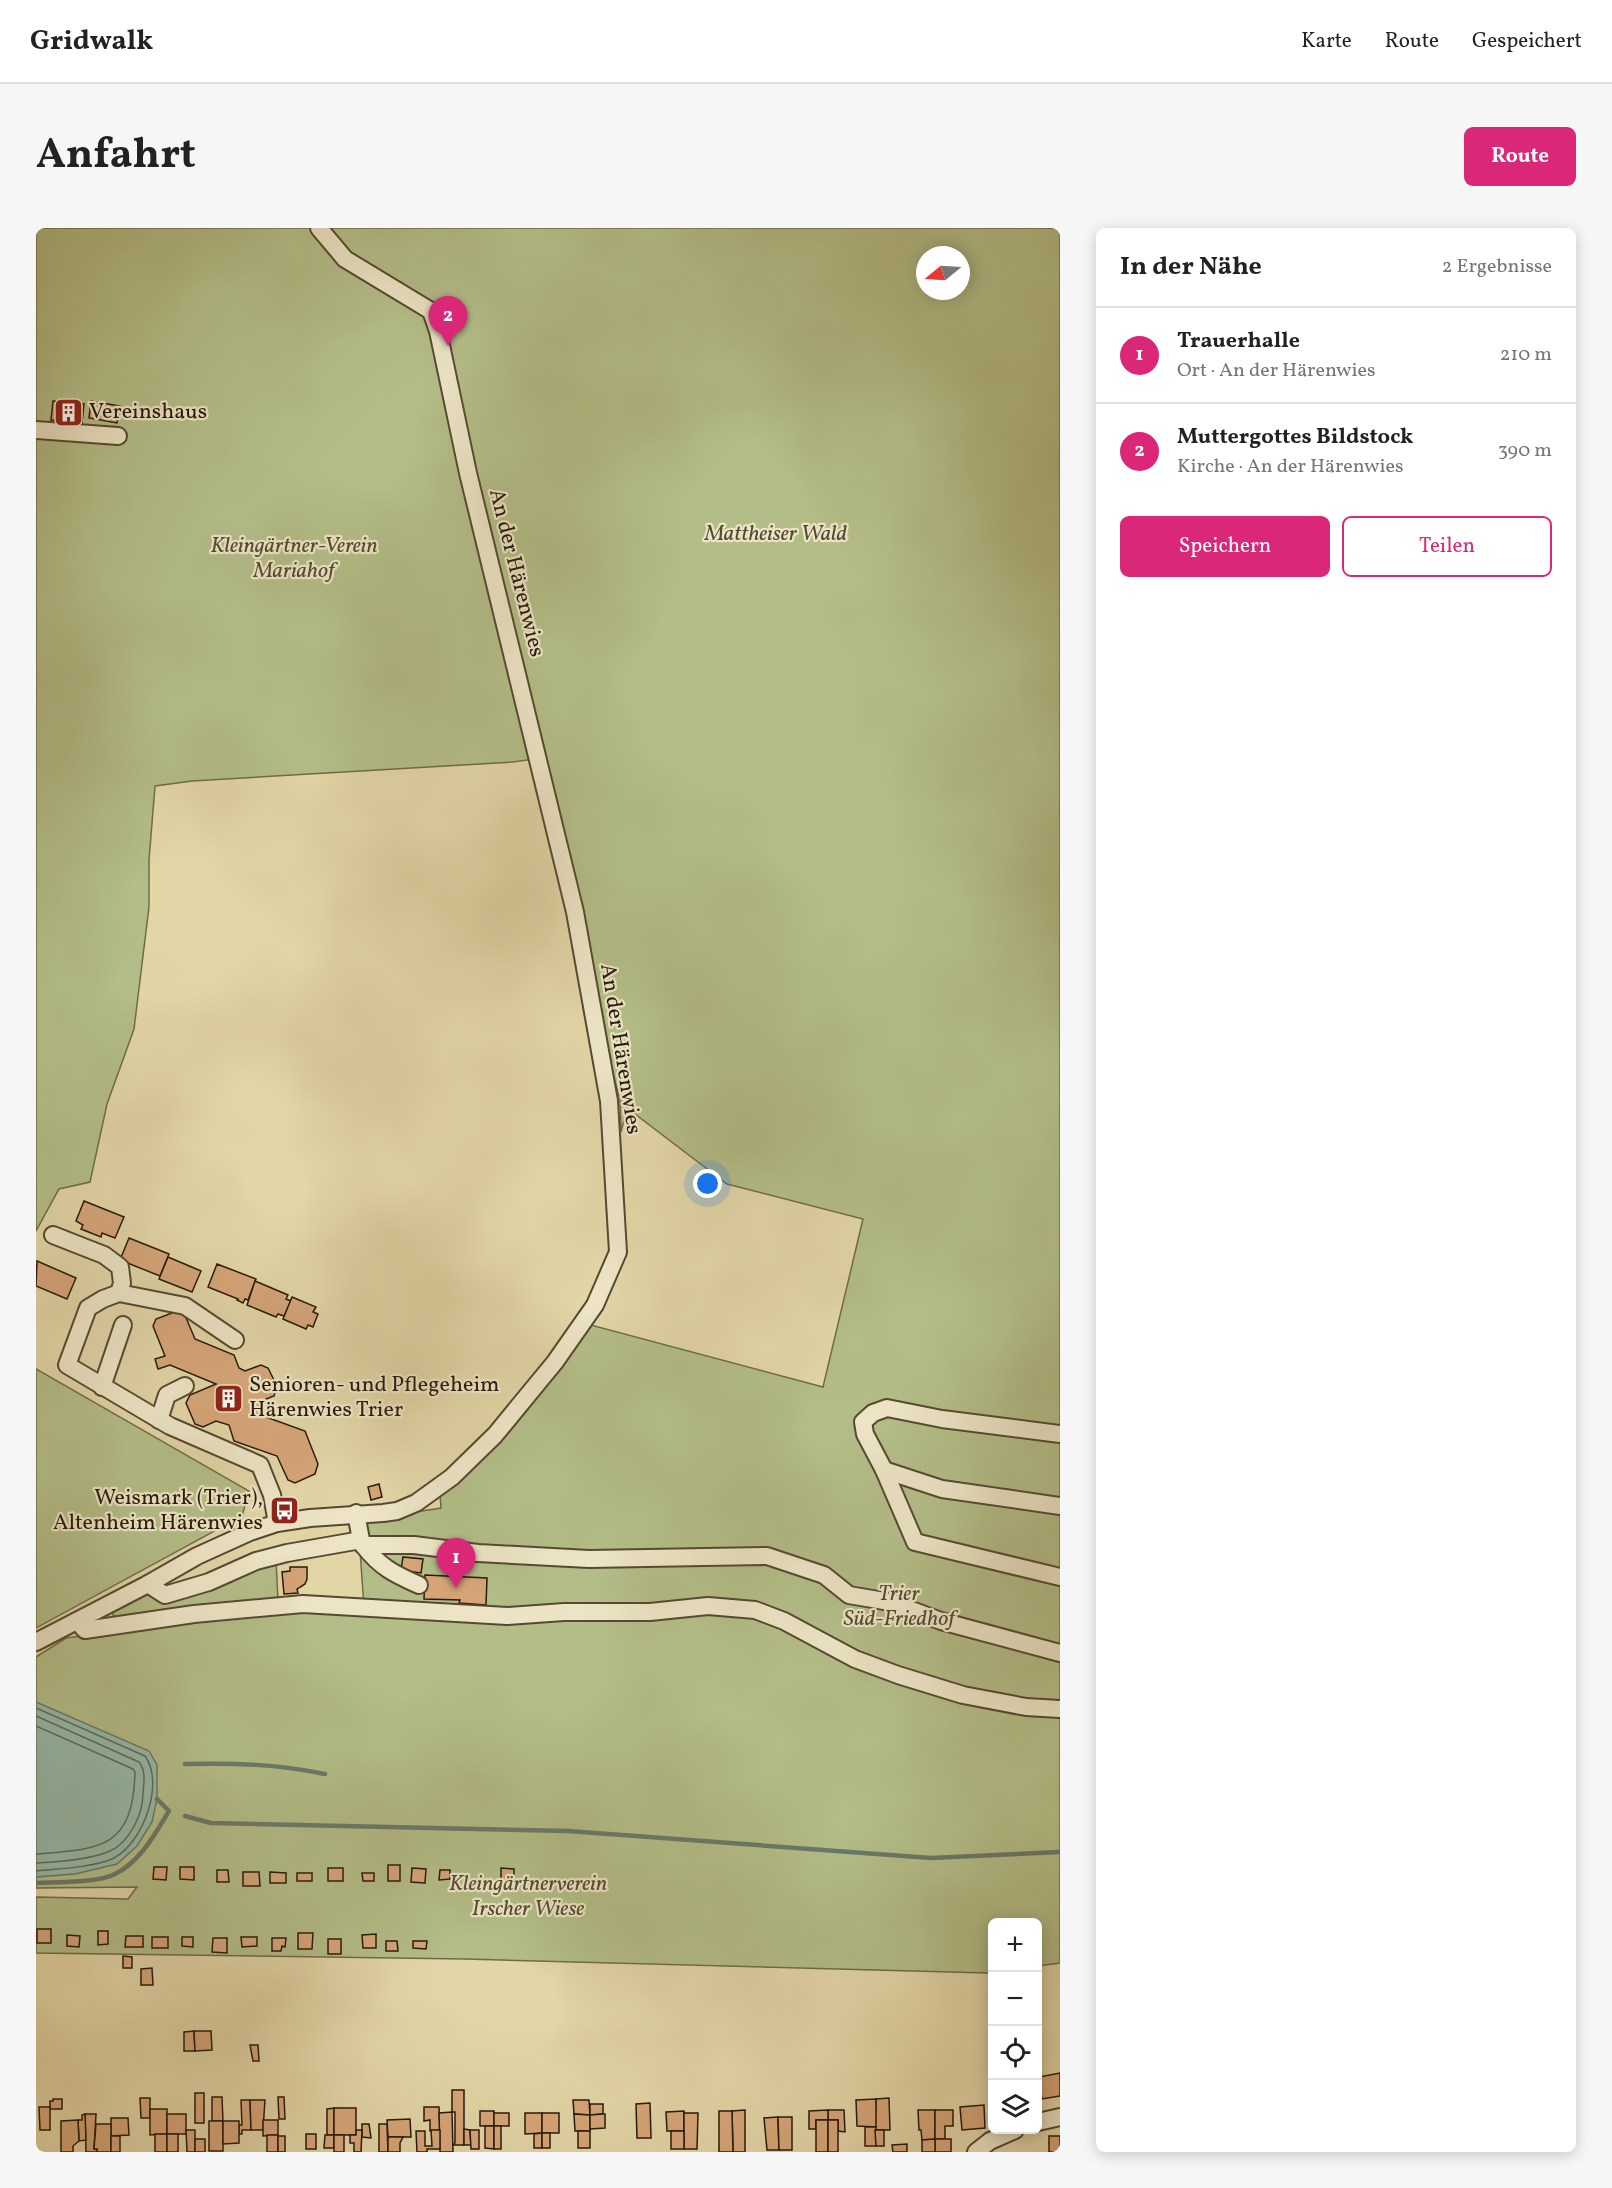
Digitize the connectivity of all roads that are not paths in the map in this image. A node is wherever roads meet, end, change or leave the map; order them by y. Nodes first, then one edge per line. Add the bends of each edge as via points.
1 (319, 228) edge
2 (36, 430) edge
3 (118, 436) dead end
4 (53, 1235) dead end
5 (120, 1293) junction
6 (123, 1325) dead end
7 (235, 1340) dead end
8 (185, 1386) dead end
9 (102, 1387) junction
10 (159, 1420) junction
11 (1060, 1434) edge
12 (884, 1470) junction
13 (1060, 1506) edge
14 (356, 1513) junction
15 (277, 1523) junction
16 (362, 1543) junction
17 (1060, 1577) edge
18 (148, 1584) junction
19 (419, 1585) dead end
20 (77, 1621) junction
21 (36, 1642) edge
22 (1060, 1653) edge
23 (1060, 1709) edge
24 (1060, 2117) edge
25 (1042, 2121) edge
26 (1006, 2134) edge
27 (976, 2152) edge

1 - 14 street, An der Härenwies via 345,259 431,311 438,331 468,473 575,912 609,1101 618,1252 595,1305 555,1362 495,1435 452,1477 416,1503 397,1511
2 - 3 street
4 - 5 street via 104,1255 120,1267
5 - 7 street via 185,1306
5 - 9 street via 88,1308 68,1365
6 - 9 street
8 - 10 street via 167,1395
9 - 10 street
10 - 15 street via 260,1465 272,1495
11 - 12 street via 886,1408 863,1422
12 - 13 street via 942,1489
12 - 17 street via 915,1542
14 - 15 street, An der Härenwies
14 - 16 street
15 - 18 street, An der Härenwies via 197,1556
16 - 18 street via 256,1561 209,1582 165,1595
16 - 19 street via 376,1562
16 - 22 street via 589,1559 767,1556 824,1575 849,1594 890,1602 941,1621
18 - 20 street, An der Härenwies
20 - 21 street, An der Härenwies
20 - 23 street via 85,1630 303,1604 507,1616 720,1607 755,1611 784,1621 855,1659 963,1695
24 - 25 street
26 - 27 street

